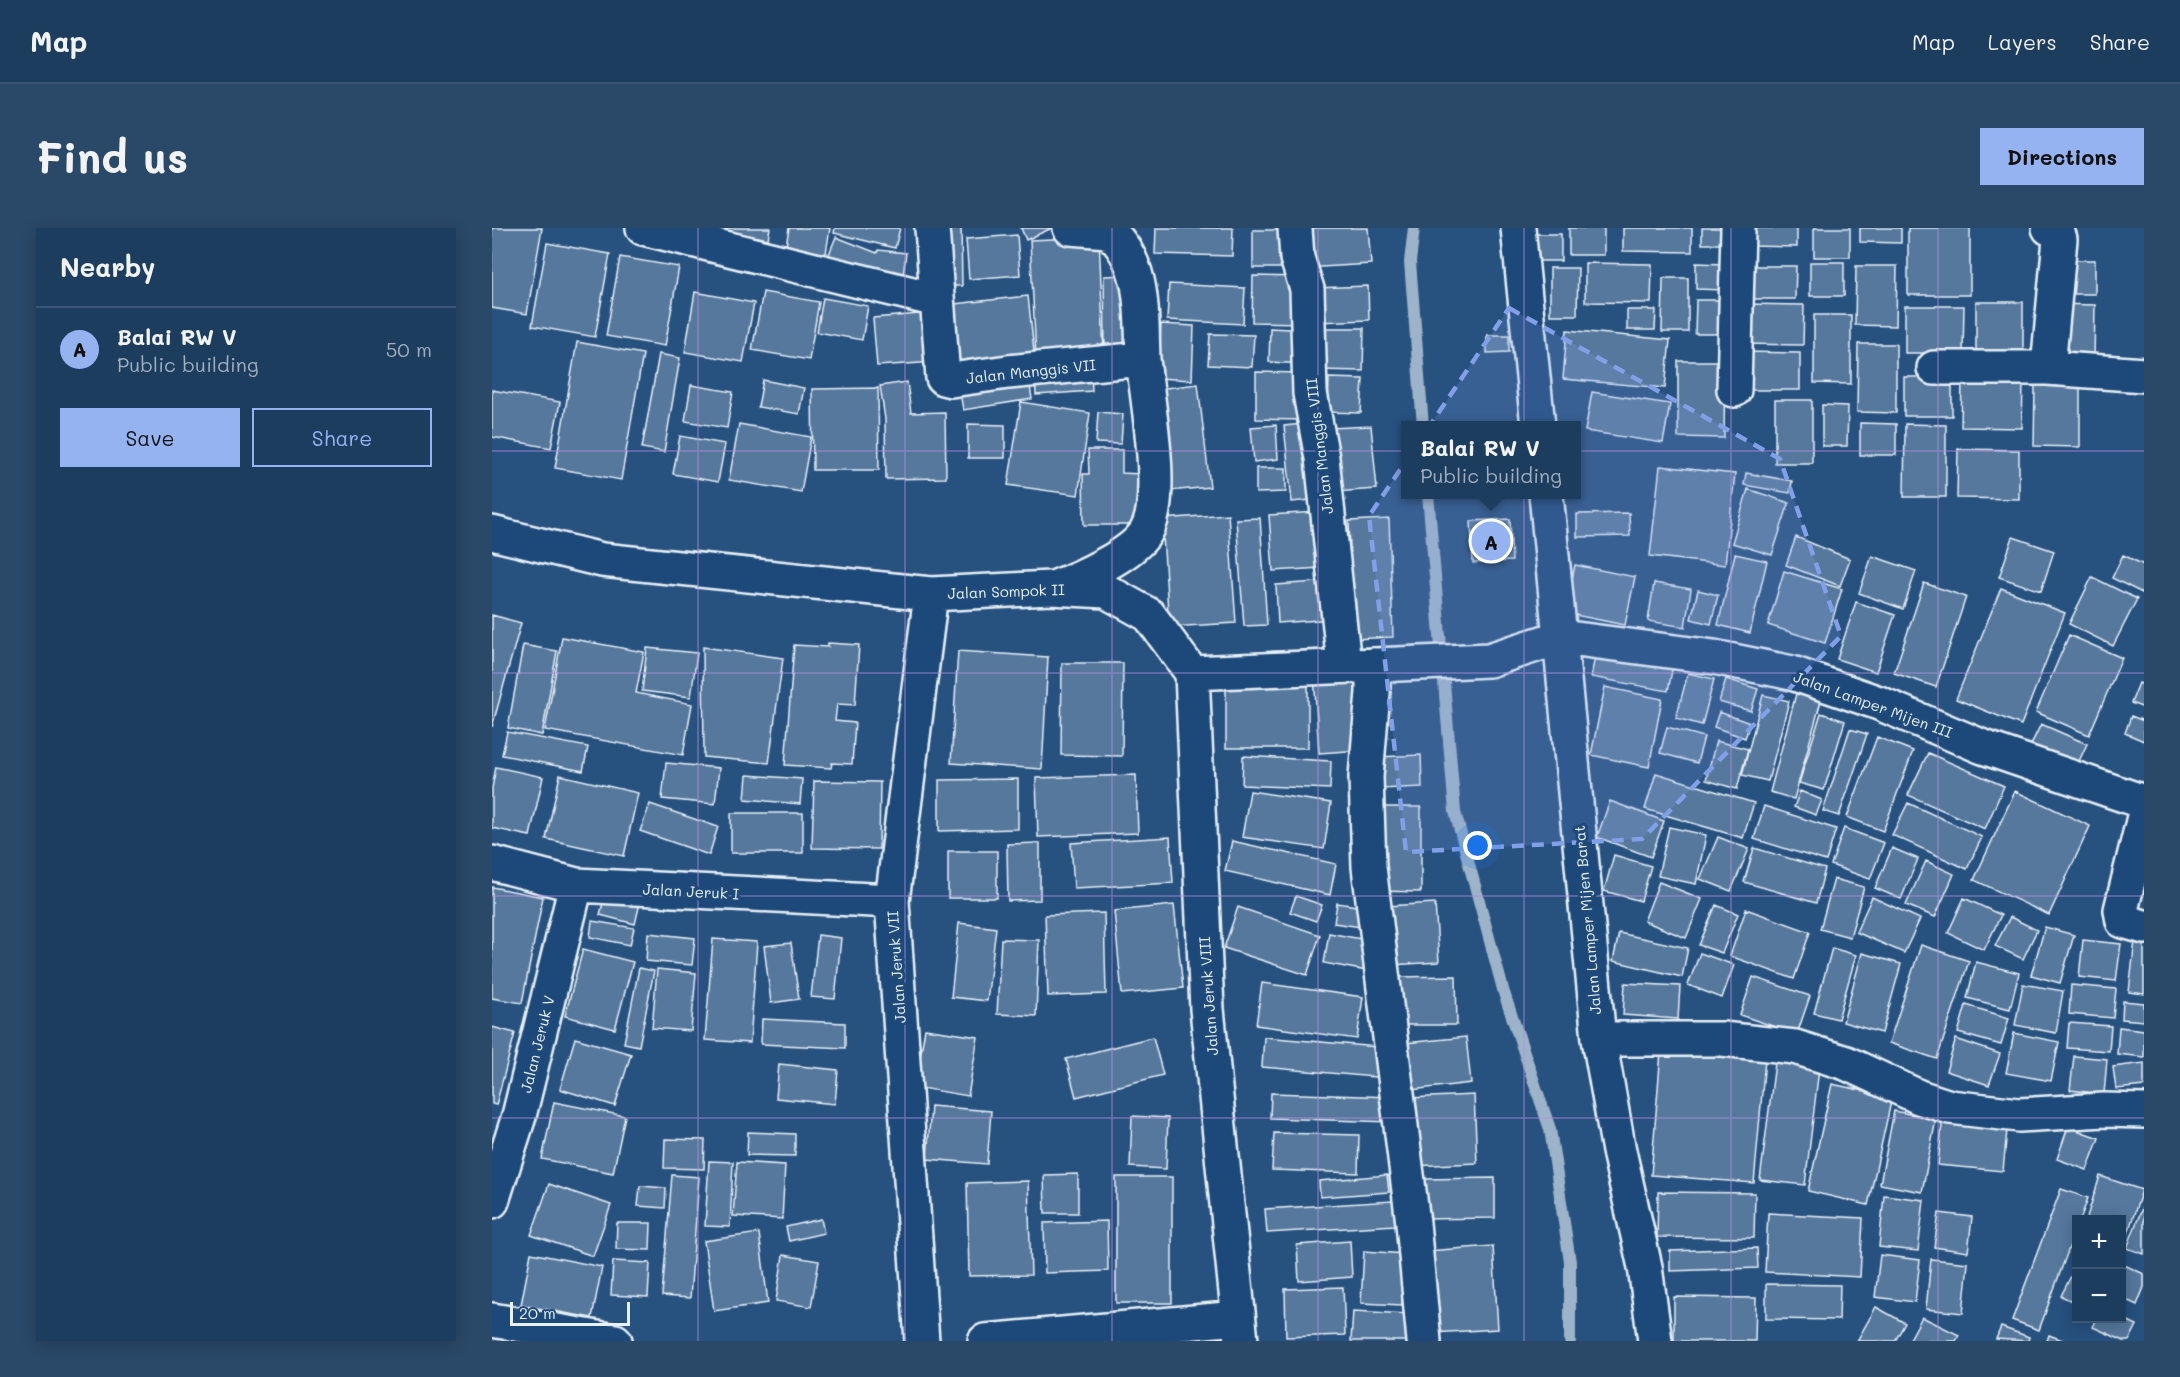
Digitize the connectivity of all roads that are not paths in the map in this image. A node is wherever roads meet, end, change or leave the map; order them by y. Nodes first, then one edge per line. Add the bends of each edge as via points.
1 (643, 228) edge
2 (932, 228) edge
3 (1070, 228) edge
4 (1295, 228) edge
5 (1518, 228) edge
6 (1738, 228) edge
7 (2049, 228) edge
8 (937, 300) junction
9 (1143, 359) junction
10 (1934, 368) dead end
11 (2048, 368) junction
12 (2144, 375) edge
13 (1734, 390) dead end
14 (1537, 421) edge
15 (1546, 499) edge
16 (492, 533) edge
17 (1051, 588) junction
18 (931, 594) junction
19 (1561, 638) junction
20 (1358, 665) junction
21 (1192, 673) junction
22 (2144, 802) edge
23 (2144, 817) edge
24 (492, 863) edge
25 (576, 885) junction
26 (892, 901) junction
27 (2144, 927) edge
28 (1599, 1039) junction
29 (2144, 1111) edge
30 (492, 1202) edge
31 (492, 1320) edge
32 (1239, 1330) edge
33 (615, 1341) edge
34 (922, 1341) edge
35 (985, 1341) edge
36 (1424, 1341) edge
37 (1655, 1341) edge

1 - 8 street
2 - 8 street
3 - 9 street via 1108,231 1124,248 1138,282
4 - 20 street, Jalan Manggis VIII via 1297,258 1307,289 1310,393
5 - 14 street
6 - 13 street
7 - 11 street via 2057,231 2060,239
8 - 9 street, Jalan Manggis VII via 943,378
9 - 17 street via 1155,477 1146,531 1121,554 1073,581
10 - 11 street
11 - 12 street
15 - 19 street, Jalan Lamper Mijen Barat
16 - 18 street, Jalan Sompok II via 602,560
17 - 18 street, Jalan Sompok II
17 - 21 street, Jalan Sompok II via 1106,591 1149,615
18 - 26 street, Jalan Jeruk VII
19 - 20 street, Jalan Lamper Mijen III via 1489,660
19 - 22 street, Jalan Lamper Mijen III via 1714,657 1792,674 1879,704 1983,747
19 - 28 street, Jalan Lamper Mijen Barat
20 - 21 street
20 - 36 street, Jalan Manggis VIII via 1373,692 1366,777 1369,867
21 - 32 street, Jalan Jeruk VIII via 1207,1009
23 - 27 street via 2121,910 2123,921
24 - 25 street, Jalan Jeruk I
25 - 26 street, Jalan Jeruk I
25 - 30 street, Jalan Jeruk V via 519,1116
26 - 34 street, Jalan Jeruk VII
28 - 29 street via 1722,1039 1795,1047 1846,1063 1950,1107 2019,1115
28 - 37 street, Jalan Lamper Mijen Barat
31 - 33 street
32 - 35 street

